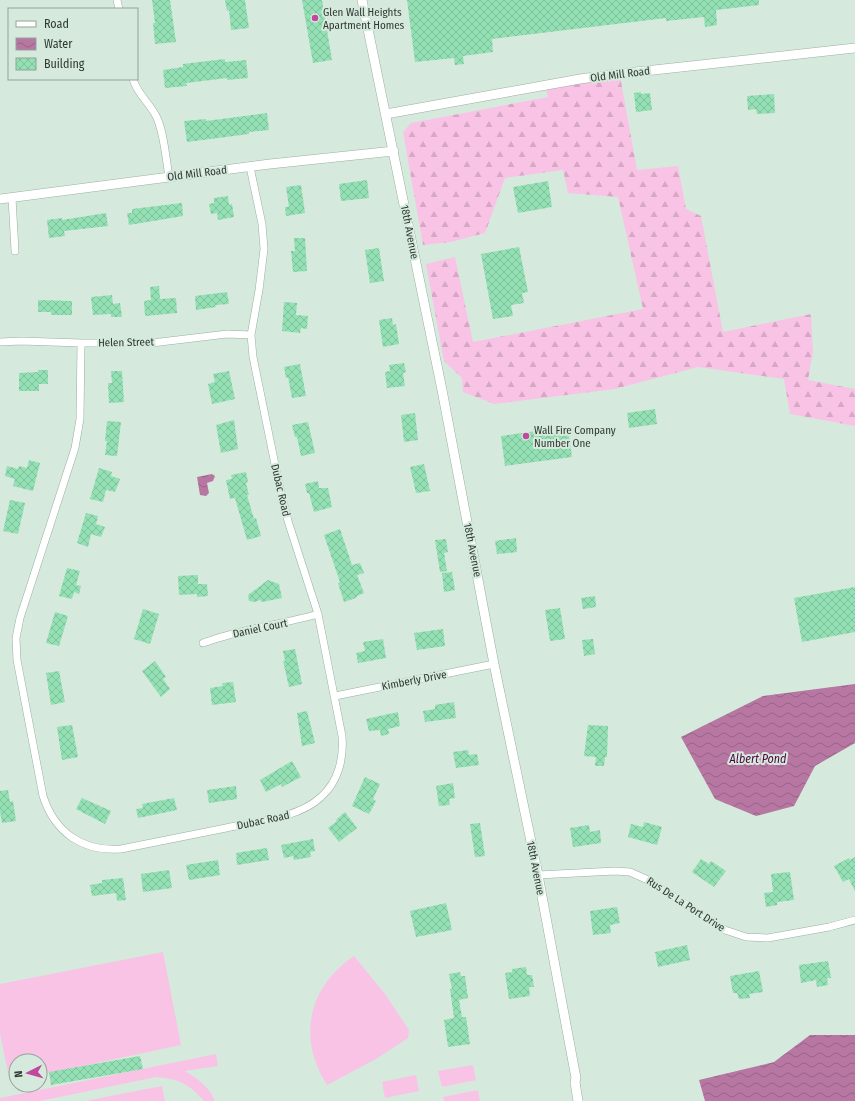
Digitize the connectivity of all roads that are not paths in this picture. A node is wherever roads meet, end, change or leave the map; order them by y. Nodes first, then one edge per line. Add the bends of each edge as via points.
1 (362, 0) edge
2 (855, 48) edge
3 (133, 80) edge
4 (386, 114) junction
5 (394, 151) junction
6 (250, 167) junction
7 (169, 177) junction
8 (12, 198) junction
9 (0, 199) edge
10 (15, 251) dead end
11 (251, 334) junction
12 (0, 342) edge
13 (81, 343) junction
14 (318, 614) junction
15 (203, 642) dead end
16 (494, 664) junction
17 (335, 696) junction
18 (538, 875) junction
19 (855, 920) edge
20 (578, 1101) edge

1 - 4 street, 18th Avenue
2 - 4 street, Old Mill Road via 580,79
3 - 7 street via 160,125
4 - 5 street, 18th Avenue
5 - 6 street, Old Mill Road
5 - 16 street, 18th Avenue
6 - 7 street, Old Mill Road
6 - 11 street, Dubac Road via 262,224 264,249
7 - 8 street, Old Mill Road
8 - 9 street, Old Mill Road
8 - 10 street
11 - 13 street, Helen Street via 227,334 152,343
11 - 14 street, Dubac Road via 253,357 279,484 288,521
12 - 13 street, Helen Street
13 - 17 street, Dubac Road via 80,419 75,448 20,618 16,638 17,660 43,796 56,822 71,837 83,844 109,850 300,811 327,791 340,764 343,745
14 - 15 street, Daniel Court
14 - 17 street, Dubac Road
16 - 17 street, Kimberly Drive
16 - 18 street, 18th Avenue
18 - 19 street, Rus De La Port Drive via 630,872 648,880 725,930 746,937 768,938
18 - 20 street, 18th Avenue via 576,1078

